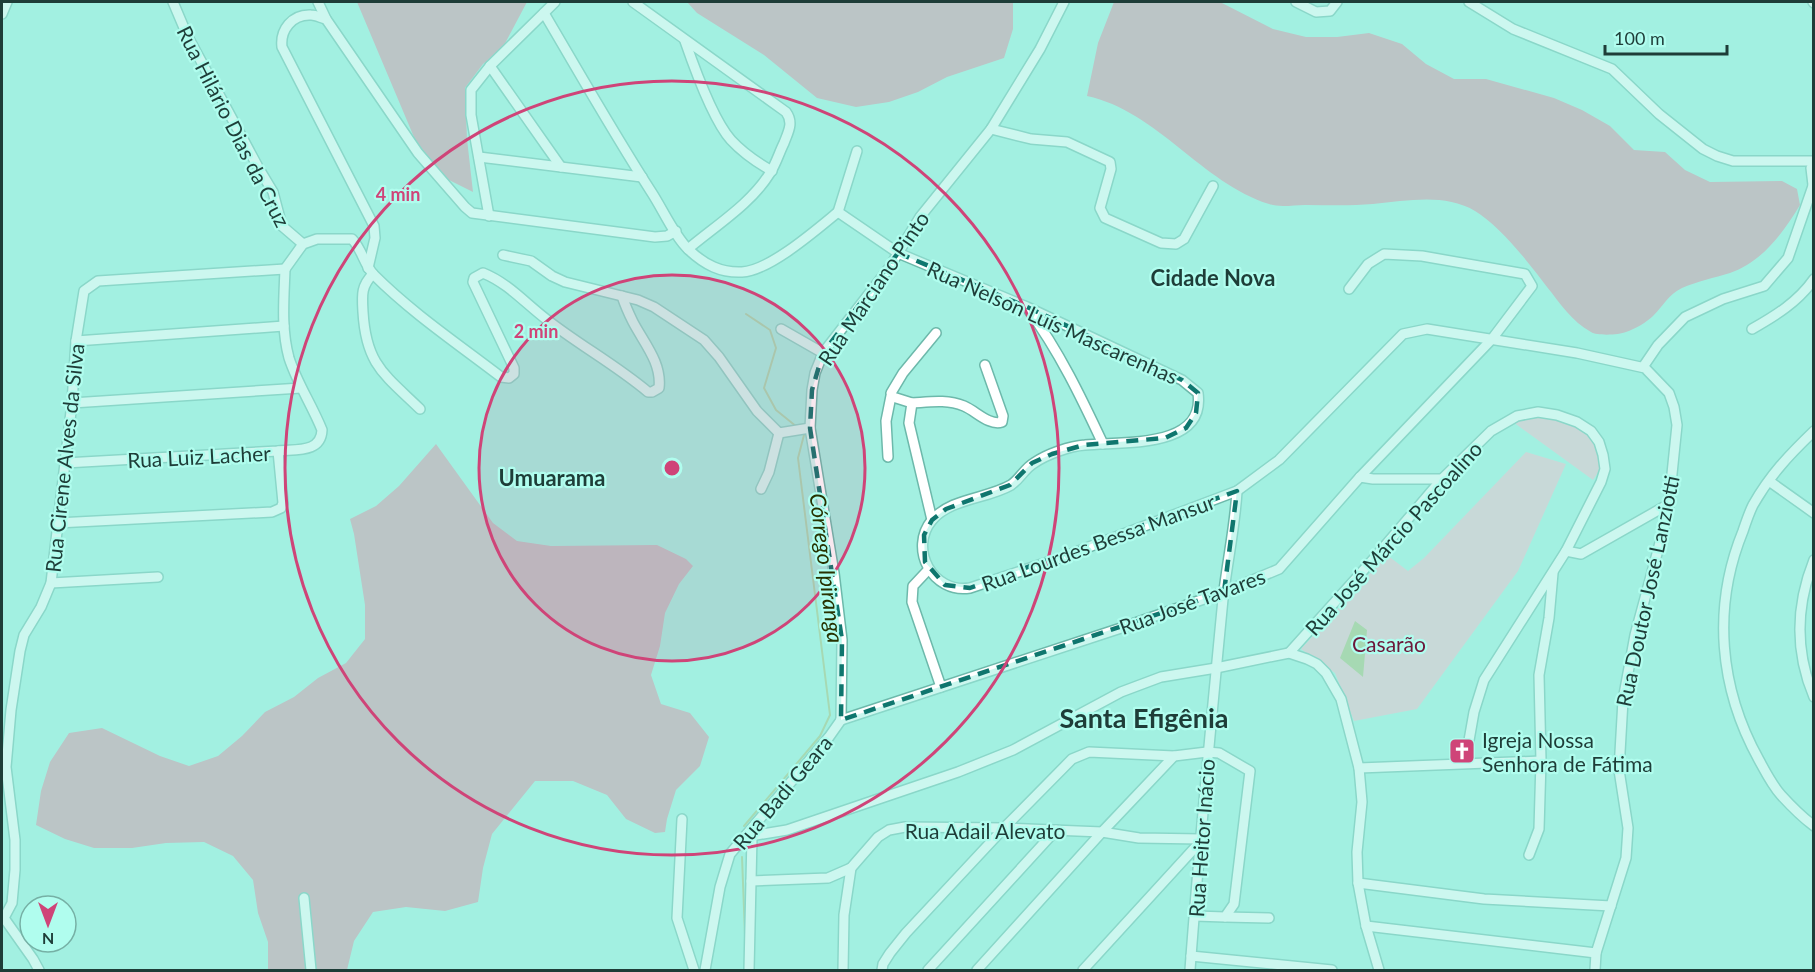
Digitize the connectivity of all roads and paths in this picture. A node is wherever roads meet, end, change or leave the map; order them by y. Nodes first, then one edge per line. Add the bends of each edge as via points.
1 (7, 2) edge
2 (173, 2) edge
3 (318, 2) edge
4 (555, 2) edge
5 (633, 2) edge
6 (1064, 2) edge
7 (1296, 2) edge
8 (1337, 2) edge
9 (1469, 2) edge
10 (544, 13) junction
11 (2, 14) edge
12 (326, 19) junction
13 (685, 41) junction
14 (490, 66) junction
15 (991, 129) junction
16 (857, 151) dead end
17 (479, 157) junction
18 (1812, 166) edge
19 (561, 167) junction
20 (772, 171) junction
21 (642, 177) junction
22 (1813, 184) edge
23 (1213, 186) dead end
24 (838, 212) junction
25 (489, 216) junction
26 (676, 231) junction
27 (303, 244) junction
28 (687, 249) junction
29 (898, 253) junction
30 (503, 255) dead end
31 (285, 269) junction
32 (371, 271) junction
33 (1814, 279) edge
34 (1349, 290) dead end
35 (622, 296) junction
36 (1027, 307) junction
37 (284, 326) junction
38 (781, 330) dead end
39 (1752, 330) dead end
40 (936, 333) dead end
41 (1492, 339) junction
42 (76, 341) junction
43 (823, 353) junction
44 (985, 365) dead end
45 (1643, 368) junction
46 (301, 388) junction
47 (891, 396) junction
48 (72, 403) junction
49 (912, 403) junction
50 (420, 409) dead end
51 (808, 428) junction
52 (1814, 431) edge
53 (779, 433) junction
54 (1103, 444) junction
55 (278, 452) junction
56 (888, 457) dead end
57 (65, 463) junction
58 (1360, 477) junction
59 (1442, 479) junction
60 (1768, 481) junction
61 (761, 489) dead end
62 (1237, 491) junction
63 (1669, 504) junction
64 (1814, 513) edge
65 (932, 520) junction
66 (57, 523) junction
67 (1566, 551) junction
68 (1814, 561) edge
69 (928, 570) junction
70 (1554, 570) junction
71 (158, 577) dead end
72 (51, 583) junction
73 (1224, 592) junction
74 (1289, 653) junction
75 (1216, 668) junction
76 (941, 687) junction
77 (1814, 697) edge
78 (841, 720) junction
79 (1207, 752) junction
80 (1174, 756) junction
81 (1541, 761) junction
82 (1465, 763) junction
83 (4, 764) edge
84 (1359, 768) junction
85 (682, 819) dead end
86 (1814, 826) edge
87 (1004, 828) junction
88 (1056, 830) junction
89 (1102, 832) junction
90 (748, 836) junction
91 (1201, 840) junction
92 (1529, 855) dead end
93 (851, 868) junction
94 (751, 881) junction
95 (1358, 883) junction
96 (304, 898) dead end
97 (1611, 906) junction
98 (1195, 916) junction
99 (1225, 917) junction
100 (1269, 918) dead end
101 (3, 919) edge
102 (1366, 926) junction
103 (1596, 953) junction
104 (1191, 956) junction
105 (39, 970) edge
106 (311, 970) edge
107 (694, 970) edge
108 (705, 970) edge
109 (750, 970) edge
110 (843, 970) edge
111 (882, 970) edge
112 (928, 970) edge
113 (977, 970) edge
114 (1083, 970) edge
115 (1190, 970) edge
116 (1332, 970) edge
117 (1379, 970) edge
118 (1595, 970) edge

1 - 11 street
2 - 27 street, Rua Hilário Dias da Cruz via 187,35 271,187 282,226
3 - 12 street
4 - 10 street
5 - 13 street
6 - 15 street, Rua Marciano Pinto
7 - 8 street via 1316,12 1330,11
9 - 18 street via 1513,29 1612,69 1659,114 1717,156 1733,161 1794,160
10 - 14 street
10 - 21 street
12 - 25 street via 418,153 465,207 472,213
12 - 32 street via 311,15 292,21 283,30 282,47 374,226
13 - 20 street via 725,133 746,155
13 - 20 street via 786,112 790,127
14 - 17 street via 470,95
14 - 19 street
15 - 23 street via 1031,139 1066,142 1110,162 1100,208 1106,218 1161,243 1176,244 1184,239
15 - 29 street, Rua Marciano Pinto via 920,217
16 - 24 street
17 - 19 street
17 - 25 street
18 - 22 street
19 - 21 street
20 - 28 street via 751,197
21 - 26 street
22 - 45 street via 1788,258 1764,286 1685,317 1658,345
24 - 28 street via 778,257 753,270 714,268
24 - 29 street, Rua Nelson Luís Mascarenhas
25 - 26 street via 655,237
26 - 28 street
27 - 31 street
27 - 32 street via 316,239 352,239
29 - 36 street, Rua Nelson Luís Mascarenhas
29 - 43 street, Rua Marciano Pinto
30 - 35 street via 531,261 565,282
31 - 37 street
31 - 42 street, Rua Cirene Alves da Silva via 98,281 88,286 82,296
32 - 35 street via 501,377 514,374 514,368 475,289 474,278 478,274 488,275 513,290 547,320 652,393 658,388 659,375
32 - 50 street via 362,294 368,348 386,376
33 - 39 street via 1779,314
34 - 41 street, Rua José Tavares via 1368,264 1384,254 1422,256 1525,274 1532,286
35 - 53 street via 654,307 704,340 757,411
36 - 54 street via 1071,376
36 - 54 street, Rua Nelson Luís Mascarenhas via 1182,380 1198,393 1196,413 1186,428 1165,438
37 - 42 street
37 - 46 street via 289,358
38 - 43 street
40 - 47 street via 894,386
41 - 45 street
41 - 58 street, Rua José Tavares
41 - 62 street via 1427,329 1403,334 1279,460
42 - 48 street, Rua Cirene Alves da Silva
43 - 51 street, Rua Marciano Pinto via 815,373
44 - 49 street via 1002,422 993,423 952,402
45 - 63 street, Rua Doutor José Lanziotti via 1669,393 1674,407 1677,425
46 - 48 street
46 - 55 street, Rua Luiz Lacher via 322,430 322,438 313,447
47 - 49 street
47 - 56 street via 886,421
48 - 57 street, Rua Cirene Alves da Silva
49 - 65 street via 909,423
51 - 53 street
51 - 78 street, Rua Marciano Pinto via 842,640
52 - 60 street via 1781,462
53 - 61 street
54 - 65 street, Rua Nelson Luís Mascarenhas via 1084,445 1032,463 1010,485 953,506
55 - 57 street, Rua Luiz Lacher
55 - 66 street via 283,503 272,512
57 - 66 street, Rua Cirene Alves da Silva
58 - 59 street
58 - 73 street, Rua José Tavares via 1278,569
59 - 67 street, Rua José Márcio Pascoalino via 1491,431 1517,416 1538,412 1577,422 1599,442 1605,469
59 - 74 street, Rua José Márcio Pascoalino
60 - 64 street
60 - 86 street via 1752,506 1729,569 1724,600 1727,670 1742,724 1763,767 1779,793
62 - 69 street, Rua Lourdes Bessa Mansur via 970,588 945,585
62 - 73 street, Rua Heitor Inácio
63 - 67 street via 1581,554
63 - 97 street, Rua Doutor José Lanziotti via 1635,635 1623,700 1619,770 1628,828 1626,858
65 - 69 street via 924,535
66 - 72 street, Rua Cirene Alves da Silva
67 - 70 street, Rua José Márcio Pascoalino
68 - 77 street via 1806,580 1799,623 1801,658
69 - 76 street via 914,586 912,602
70 - 81 street via 1539,675
70 - 82 street, Rua José Márcio Pascoalino via 1484,680
71 - 72 street
72 - 83 street, Rua Cirene Alves da Silva via 24,635
73 - 75 street, Rua Heitor Inácio
73 - 76 street, Rua José Tavares
74 - 75 street
74 - 84 street via 1308,658 1326,673 1341,699
75 - 79 street, Rua Heitor Inácio
75 - 90 street via 1161,677 1121,692 1012,750 958,772 787,830
76 - 78 street, Rua José Tavares
78 - 90 street, Rua Badi Geara
79 - 80 street
79 - 91 street, Rua Heitor Inácio
79 - 99 street via 1219,753 1250,771 1234,904
80 - 87 street via 1081,754
80 - 89 street
81 - 82 street
81 - 92 street via 1539,829
82 - 84 street
83 - 101 street, Rua Cirene Alves da Silva via 15,840 15,870 12,903
84 - 95 street via 1362,802
85 - 107 street via 677,918
87 - 88 street, Rua Adail Alevato
87 - 93 street, Rua Adail Alevato via 889,830
87 - 111 street via 906,933
88 - 89 street, Rua Adail Alevato
88 - 112 street
89 - 91 street, Rua Adail Alevato via 1139,838
89 - 113 street
90 - 94 street
90 - 108 street, Rua Badi Geara via 730,854 723,870
91 - 98 street, Rua Heitor Inácio
91 - 114 street
93 - 94 street via 828,878
93 - 110 street via 844,915
94 - 109 street
95 - 97 street via 1484,899
95 - 102 street
96 - 106 street
97 - 103 street, Rua Doutor José Lanziotti
98 - 99 street
98 - 104 street, Rua Heitor Inácio
99 - 100 street
101 - 105 street
102 - 103 street
102 - 117 street
103 - 118 street, Rua Doutor José Lanziotti
104 - 115 street, Rua Heitor Inácio
104 - 116 street

